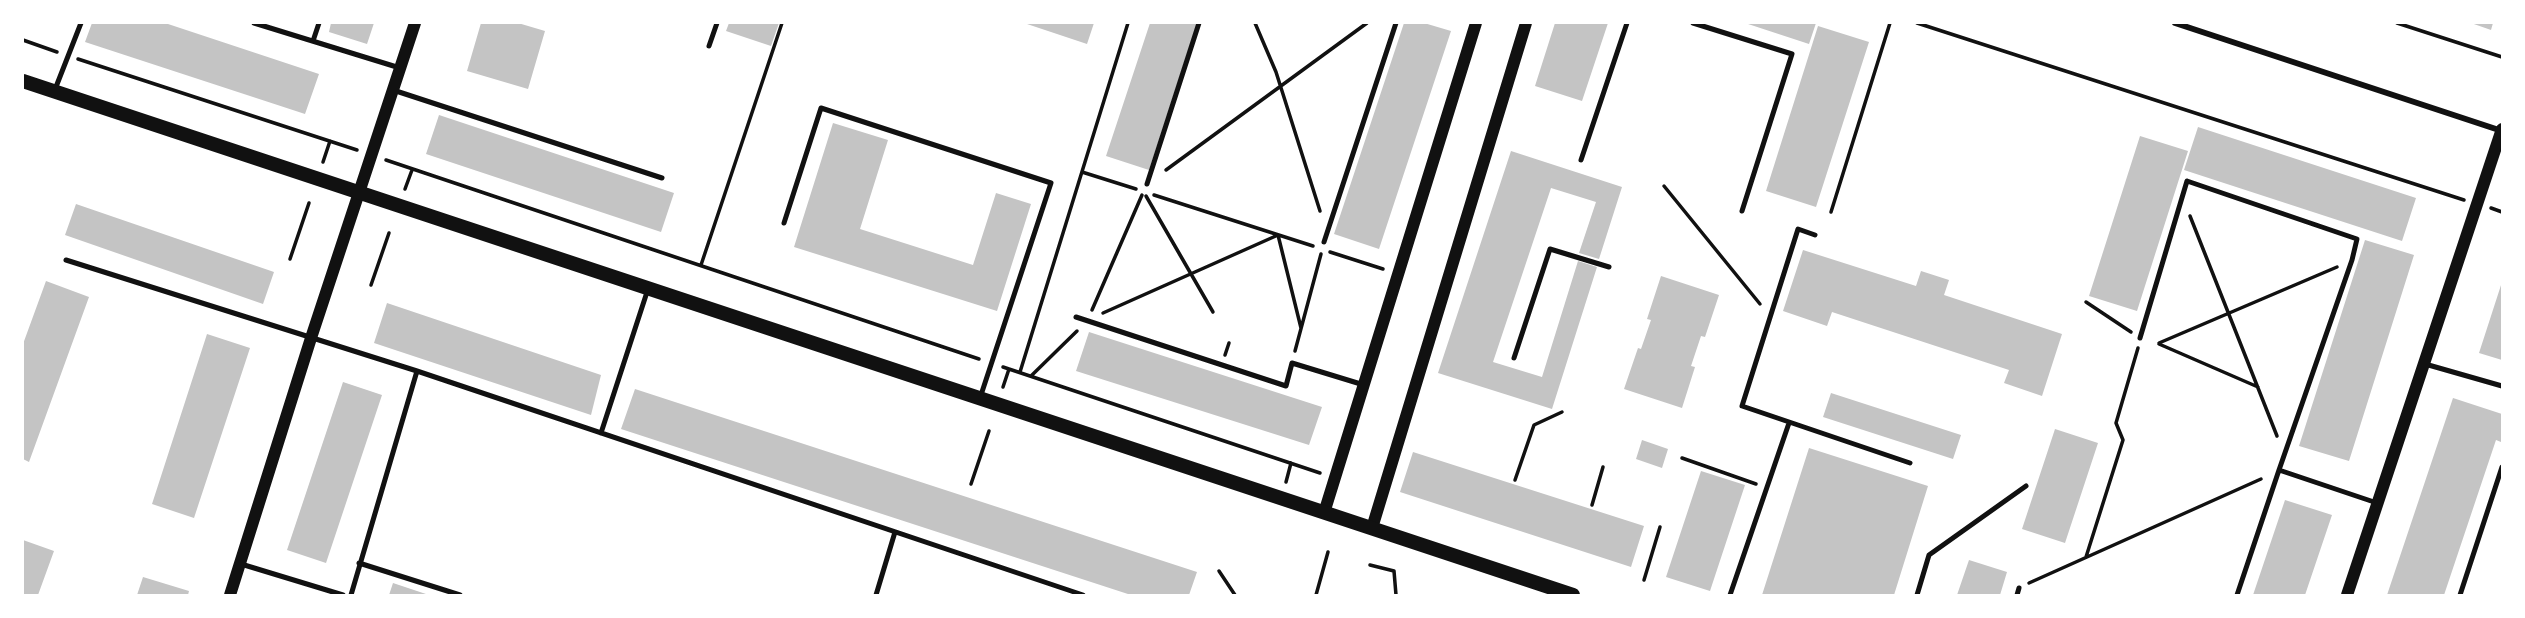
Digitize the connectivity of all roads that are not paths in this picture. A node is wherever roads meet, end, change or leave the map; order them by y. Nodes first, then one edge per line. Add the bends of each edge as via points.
1 (81, 23) edge
2 (254, 23) edge
3 (319, 23) edge
4 (415, 23) edge
5 (717, 23) edge
6 (1199, 23) edge
7 (1396, 23) edge
8 (1476, 23) edge
9 (1526, 23) edge
10 (1627, 23) edge
11 (1693, 23) edge
12 (2175, 23) edge
13 (313, 41) junction
14 (709, 46) dead end
15 (400, 68) junction
16 (23, 81) edge
17 (393, 90) junction
18 (54, 92) junction
19 (2502, 130) edge
20 (1581, 160) dead end
21 (662, 178) dead end
22 (1147, 184) road end
23 (359, 192) junction
24 (1742, 211) dead end
25 (784, 223) dead end
26 (1815, 235) dead end
27 (1324, 242) dead end
28 (66, 261) dead end
29 (1609, 267) dead end
30 (648, 288) junction
31 (1076, 317) dead end
32 (311, 338) junction
33 (2140, 338) road end
34 (1514, 358) dead end
35 (2425, 364) junction
36 (417, 371) junction
37 (1364, 385) junction
38 (2502, 386) edge
39 (980, 400) junction
40 (1789, 423) junction
41 (601, 433) junction
42 (1910, 463) dead end
43 (2502, 467) edge
44 (2279, 471) junction
45 (2026, 486) dead end
46 (2378, 503) junction
47 (1324, 513) junction
48 (1372, 528) junction
49 (895, 532) junction
50 (359, 563) junction
51 (241, 564) junction
52 (2019, 588) road end
53 (230, 595) edge
54 (343, 595) edge
55 (351, 595) edge
56 (460, 595) edge
57 (876, 595) edge
58 (1083, 595) edge
59 (1573, 595) edge
60 (1730, 595) edge
61 (1917, 595) edge
62 (2017, 595) edge
63 (2237, 595) edge
64 (2347, 595) edge
65 (2460, 595) edge

1 - 18 lane
2 - 13 lane
3 - 13 lane
4 - 15 street
5 - 14 lane
6 - 22 lane
7 - 27 lane
8 - 37 street
9 - 48 street
10 - 20 lane
11 - 24 lane via 1792,54
12 - 19 street
13 - 15 lane
15 - 17 street
16 - 18 main road
17 - 21 lane
17 - 23 street
18 - 23 main road
19 - 35 street
23 - 30 main road
23 - 32 street
25 - 39 lane via 821,108 1051,183
26 - 40 lane via 1798,229 1742,406
28 - 32 lane
29 - 34 lane via 1549,249
30 - 39 main road
30 - 41 lane
31 - 37 lane via 1286,386 1292,363
32 - 36 lane
32 - 51 street
33 - 44 lane via 2187,181 2357,239
35 - 38 lane
35 - 46 street
36 - 41 lane
36 - 50 lane
37 - 47 street
39 - 47 main road
40 - 42 lane
40 - 60 lane
41 - 49 lane
43 - 65 lane
44 - 46 lane
44 - 63 lane
45 - 61 lane via 1929,555
46 - 64 street
47 - 48 main road
48 - 59 main road
49 - 57 lane
49 - 58 lane
50 - 55 lane
50 - 56 lane
51 - 53 street
51 - 54 lane
52 - 62 lane

